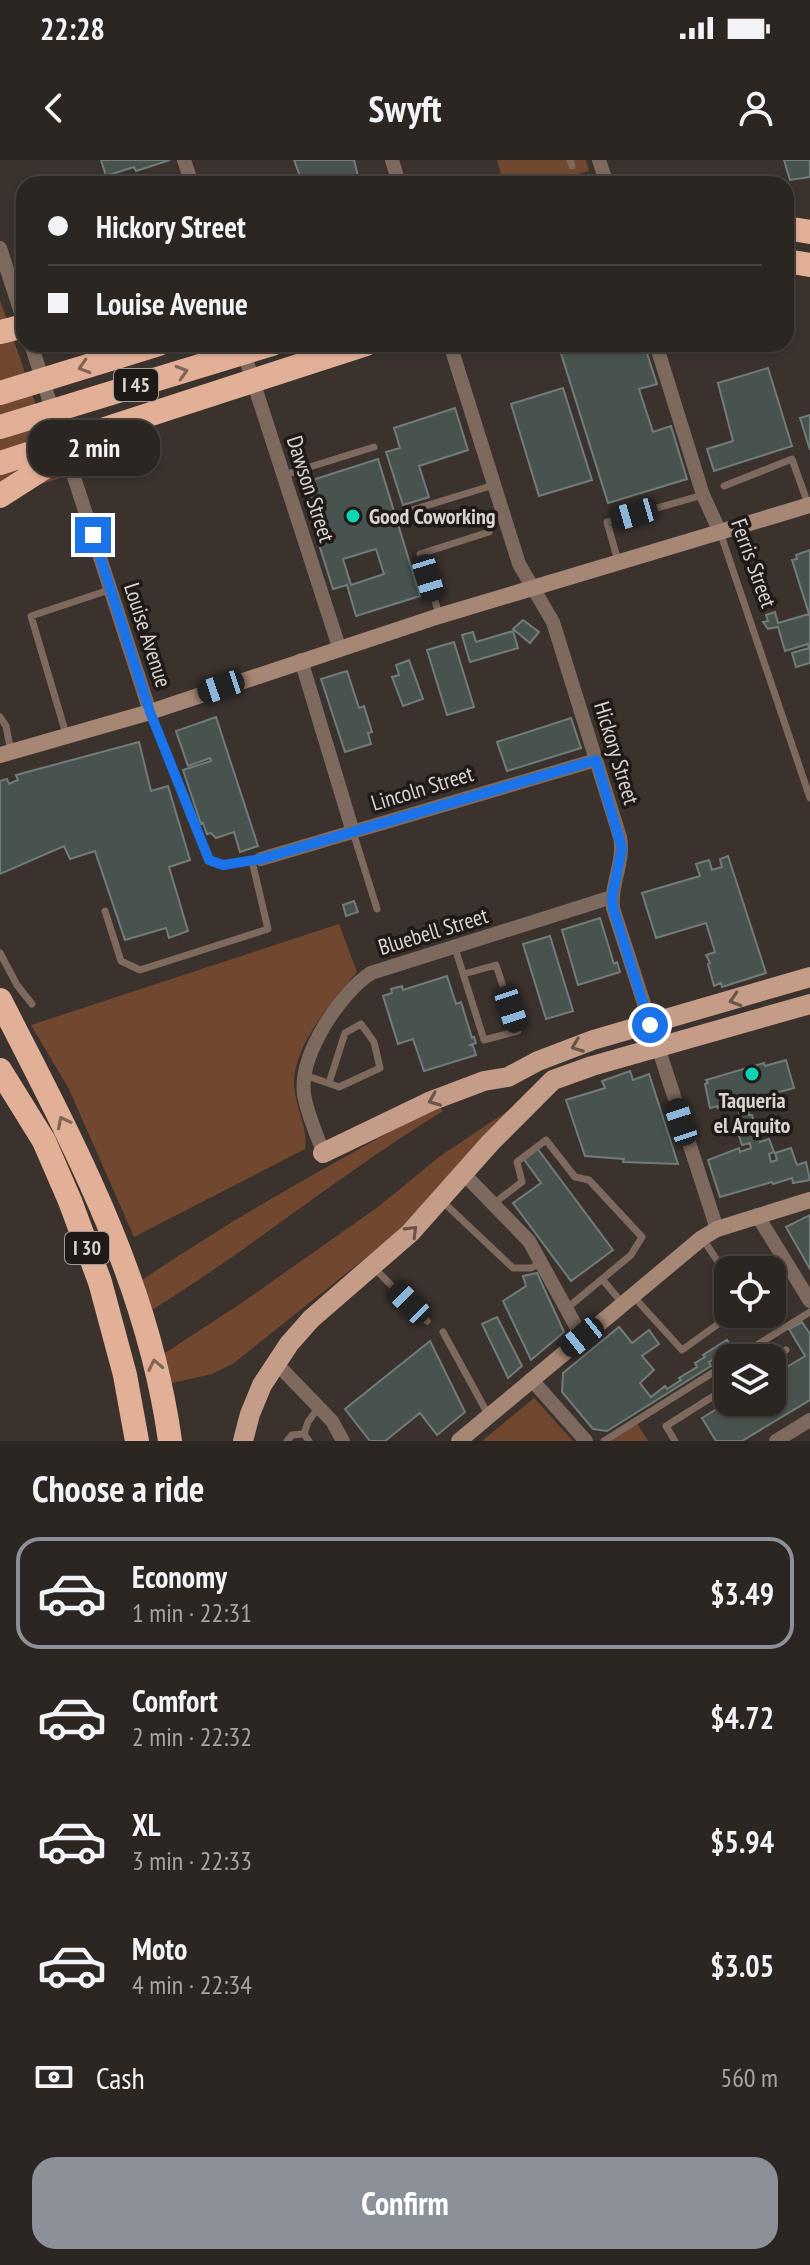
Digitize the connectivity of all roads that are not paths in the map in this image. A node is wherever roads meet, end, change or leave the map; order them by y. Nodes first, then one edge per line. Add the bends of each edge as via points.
1 (0, 251) edge
2 (11, 328) edge
3 (34, 352) edge
4 (133, 352) edge
5 (244, 352) edge
6 (246, 352) edge
7 (343, 352) edge
8 (452, 352) edge
9 (658, 352) edge
10 (280, 374) junction
11 (0, 393) edge
12 (0, 427) edge
13 (374, 447) dead end
14 (0, 463) edge
15 (284, 475) junction
16 (494, 485) junction
17 (724, 486) dead end
18 (703, 495) junction
19 (0, 496) edge
20 (809, 505) edge
21 (412, 510) dead end
22 (497, 528) junction
23 (720, 532) junction
24 (619, 563) junction
25 (534, 588) junction
26 (109, 590) junction
27 (439, 616) junction
28 (339, 647) junction
29 (301, 660) junction
30 (150, 712) junction
31 (0, 717) edge
32 (67, 737) junction
33 (6, 753) edge
34 (596, 760) junction
35 (810, 798) edge
36 (353, 832) junction
37 (256, 860) junction
38 (612, 897) junction
39 (377, 909) dead end
40 (105, 911) dead end
41 (455, 948) junction
42 (0, 953) edge
43 (464, 974) junction
44 (810, 977) edge
45 (0, 1000) edge
46 (32, 1004) dead end
47 (810, 1004) edge
48 (650, 1025) junction
49 (657, 1048) junction
50 (0, 1070) edge
51 (305, 1075) junction
52 (329, 1083) junction
53 (323, 1153) joint
54 (463, 1173) junction
55 (441, 1200) junction
56 (810, 1200) edge
57 (494, 1203) junction
58 (757, 1215) junction
59 (709, 1234) junction
60 (719, 1256) edge
61 (542, 1262) junction
62 (373, 1267) junction
63 (602, 1279) junction
64 (628, 1300) junction
65 (810, 1301) edge
66 (566, 1309) junction
67 (810, 1312) edge
68 (427, 1321) dead end
69 (714, 1327) edge
70 (443, 1332) dead end
71 (582, 1337) junction
72 (759, 1344) edge
73 (276, 1363) junction
74 (714, 1372) edge
75 (531, 1379) junction
76 (714, 1396) edge
77 (319, 1407) junction
78 (489, 1416) junction
79 (810, 1420) edge
80 (306, 1438) edge
81 (137, 1441) edge
82 (170, 1441) edge
83 (243, 1441) edge
84 (287, 1441) edge
85 (343, 1441) edge
86 (459, 1441) edge
87 (586, 1441) edge
88 (604, 1441) edge
89 (675, 1441) edge
90 (776, 1441) edge

1 - 2 street
3 - 26 street, Louise Avenue
4 -> 11 highway
5 - 15 street, Dawson Street
12 -> 6 highway, I 45
7 - 10 highway
8 - 16 street, Hickory Street
9 - 18 street, Ferris Street
10 - 14 highway
10 - 19 highway via 80,450
13 - 15 lane
15 - 28 street, Dawson Street
16 - 21 lane
16 - 22 street, Hickory Street
17 - 20 lane via 792,459
18 - 23 street, Ferris Street
18 - 24 lane via 607,522
20 - 23 main road
22 - 25 street, Hickory Street
22 - 27 lane via 420,554
23 - 24 main road
23 - 35 lane, Ferris Street
24 - 25 main road
25 - 27 main road
25 - 34 street, Hickory Street via 553,622
26 - 30 street, Louise Avenue
26 - 32 lane via 31,616
27 - 28 main road
28 - 29 main road
29 - 30 main road
29 - 36 street
30 - 32 main road
30 - 37 lane via 209,860 223,865
31 - 33 lane via 6,726
32 - 33 main road
34 - 36 street, Lincoln Street
34 - 38 street, Hickory Street via 622,848
36 - 37 street, Lincoln Street
36 - 39 lane
37 - 40 lane via 268,929 140,970 121,961
38 - 41 street, Bluebell Street
38 - 48 street, Hickory Street
41 - 43 lane
41 - 51 street, Bluebell Street via 371,973 357,983 320,1034
42 - 46 lane
43 - 43 lane via 484,1040 518,1031 496,965
44 -> 48 main road
82 -> 45 highway via 145,1320 125,1261 83,1163
47 - 49 main road
48 - 49 street, Hickory Street
48 -> 53 main road via 593,1040 508,1077 431,1101
49 - 54 main road via 553,1080
49 - 59 street, Hickory Street
50 - 81 highway, I 30 via 44,1141 90,1255 113,1324
51 - 52 lane
51 - 53 street, Bluebell Street via 304,1093
52 - 52 lane via 339,1087 380,1068 374,1042 361,1024 345,1033
54 - 55 main road
54 - 57 street
55 - 61 lane via 513,1268
62 -> 55 main road
56 - 58 main road
57 - 61 street
57 - 63 lane via 522,1182 517,1162 546,1140 575,1177 589,1180 642,1237 631,1255
58 - 59 main road
58 - 65 street
59 - 60 lane
59 - 64 main road
61 - 66 street
62 - 68 lane
62 - 73 main road via 311,1319
63 - 64 lane
63 - 66 lane
64 - 69 lane via 682,1350
64 - 71 main road
66 - 71 street
67 - 72 lane
70 - 78 lane
71 - 75 main road
73 - 77 street
73 - 83 main road via 262,1385
74 - 88 lane
75 - 78 main road
75 - 87 street
76 - 89 lane via 666,1426
77 - 80 lane via 308,1422
77 - 85 street
78 - 86 main road
79 - 90 street
80 - 84 lane via 292,1435

